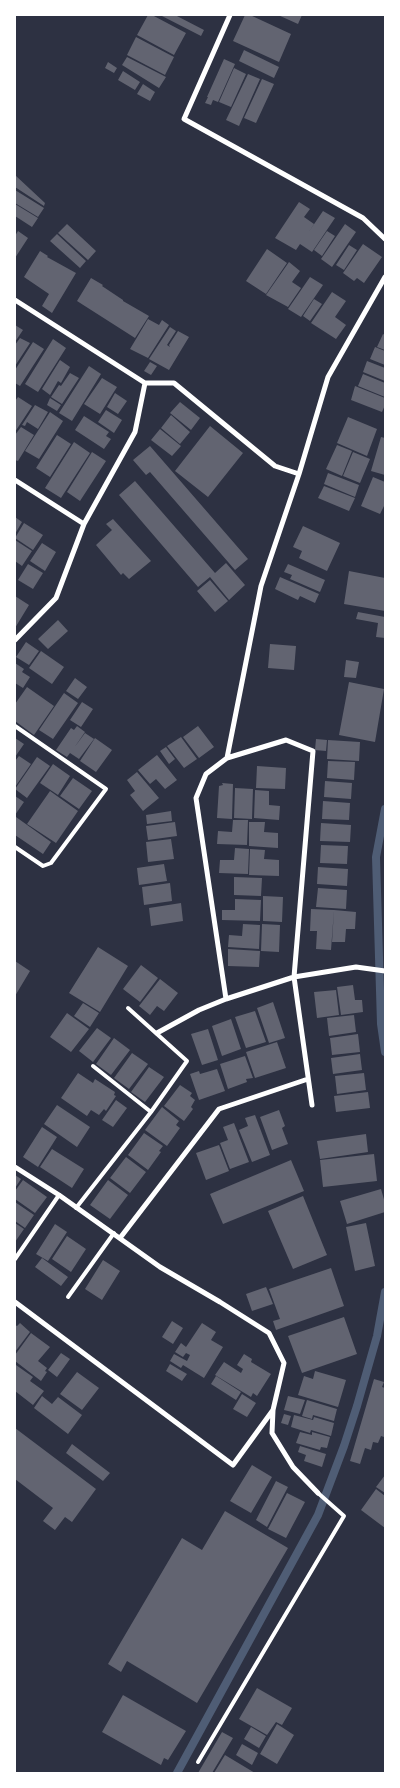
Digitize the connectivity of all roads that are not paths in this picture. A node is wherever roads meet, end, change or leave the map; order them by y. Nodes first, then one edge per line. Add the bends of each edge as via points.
1 (230, 15) edge
2 (385, 239) edge
3 (385, 277) edge
4 (15, 300) edge
5 (146, 383) junction
6 (299, 474) junction
7 (15, 480) edge
8 (84, 524) junction
9 (15, 640) edge
10 (15, 726) edge
11 (227, 758) junction
12 (15, 847) edge
13 (385, 971) edge
14 (294, 976) junction
15 (226, 998) junction
16 (128, 1008) dead end
17 (157, 1034) junction
18 (93, 1066) dead end
19 (308, 1079) junction
20 (312, 1106) dead end
21 (151, 1112) junction
22 (15, 1166) edge
23 (59, 1195) junction
24 (76, 1208) junction
25 (114, 1234) junction
26 (120, 1238) junction
27 (15, 1259) edge
28 (68, 1297) dead end
29 (15, 1302) edge
30 (273, 1410) junction
31 (318, 1493) joint
32 (198, 1762) dead end

1 - 2 street via 184,119 363,218
3 - 6 street via 328,377
4 - 5 street
5 - 6 street via 174,382 275,466
5 - 8 street via 135,432
6 - 11 street via 261,586
7 - 8 street
8 - 9 street via 56,598
10 - 12 lane via 106,789 51,863 43,866
11 - 14 street via 286,740 313,751
11 - 15 street via 206,774 196,798
13 - 14 street via 356,967
14 - 15 street
14 - 19 street
15 - 17 street
16 - 17 lane
17 - 21 lane via 187,1061
18 - 21 lane
19 - 20 street
19 - 26 street via 219,1109
21 - 24 lane
22 - 23 street
23 - 24 street
23 - 27 lane
24 - 25 street
25 - 26 street
25 - 28 lane
26 - 30 street via 160,1268 269,1333 284,1363
29 - 30 street via 233,1465
30 - 31 street via 272,1433 293,1467
31 - 32 lane via 344,1516

